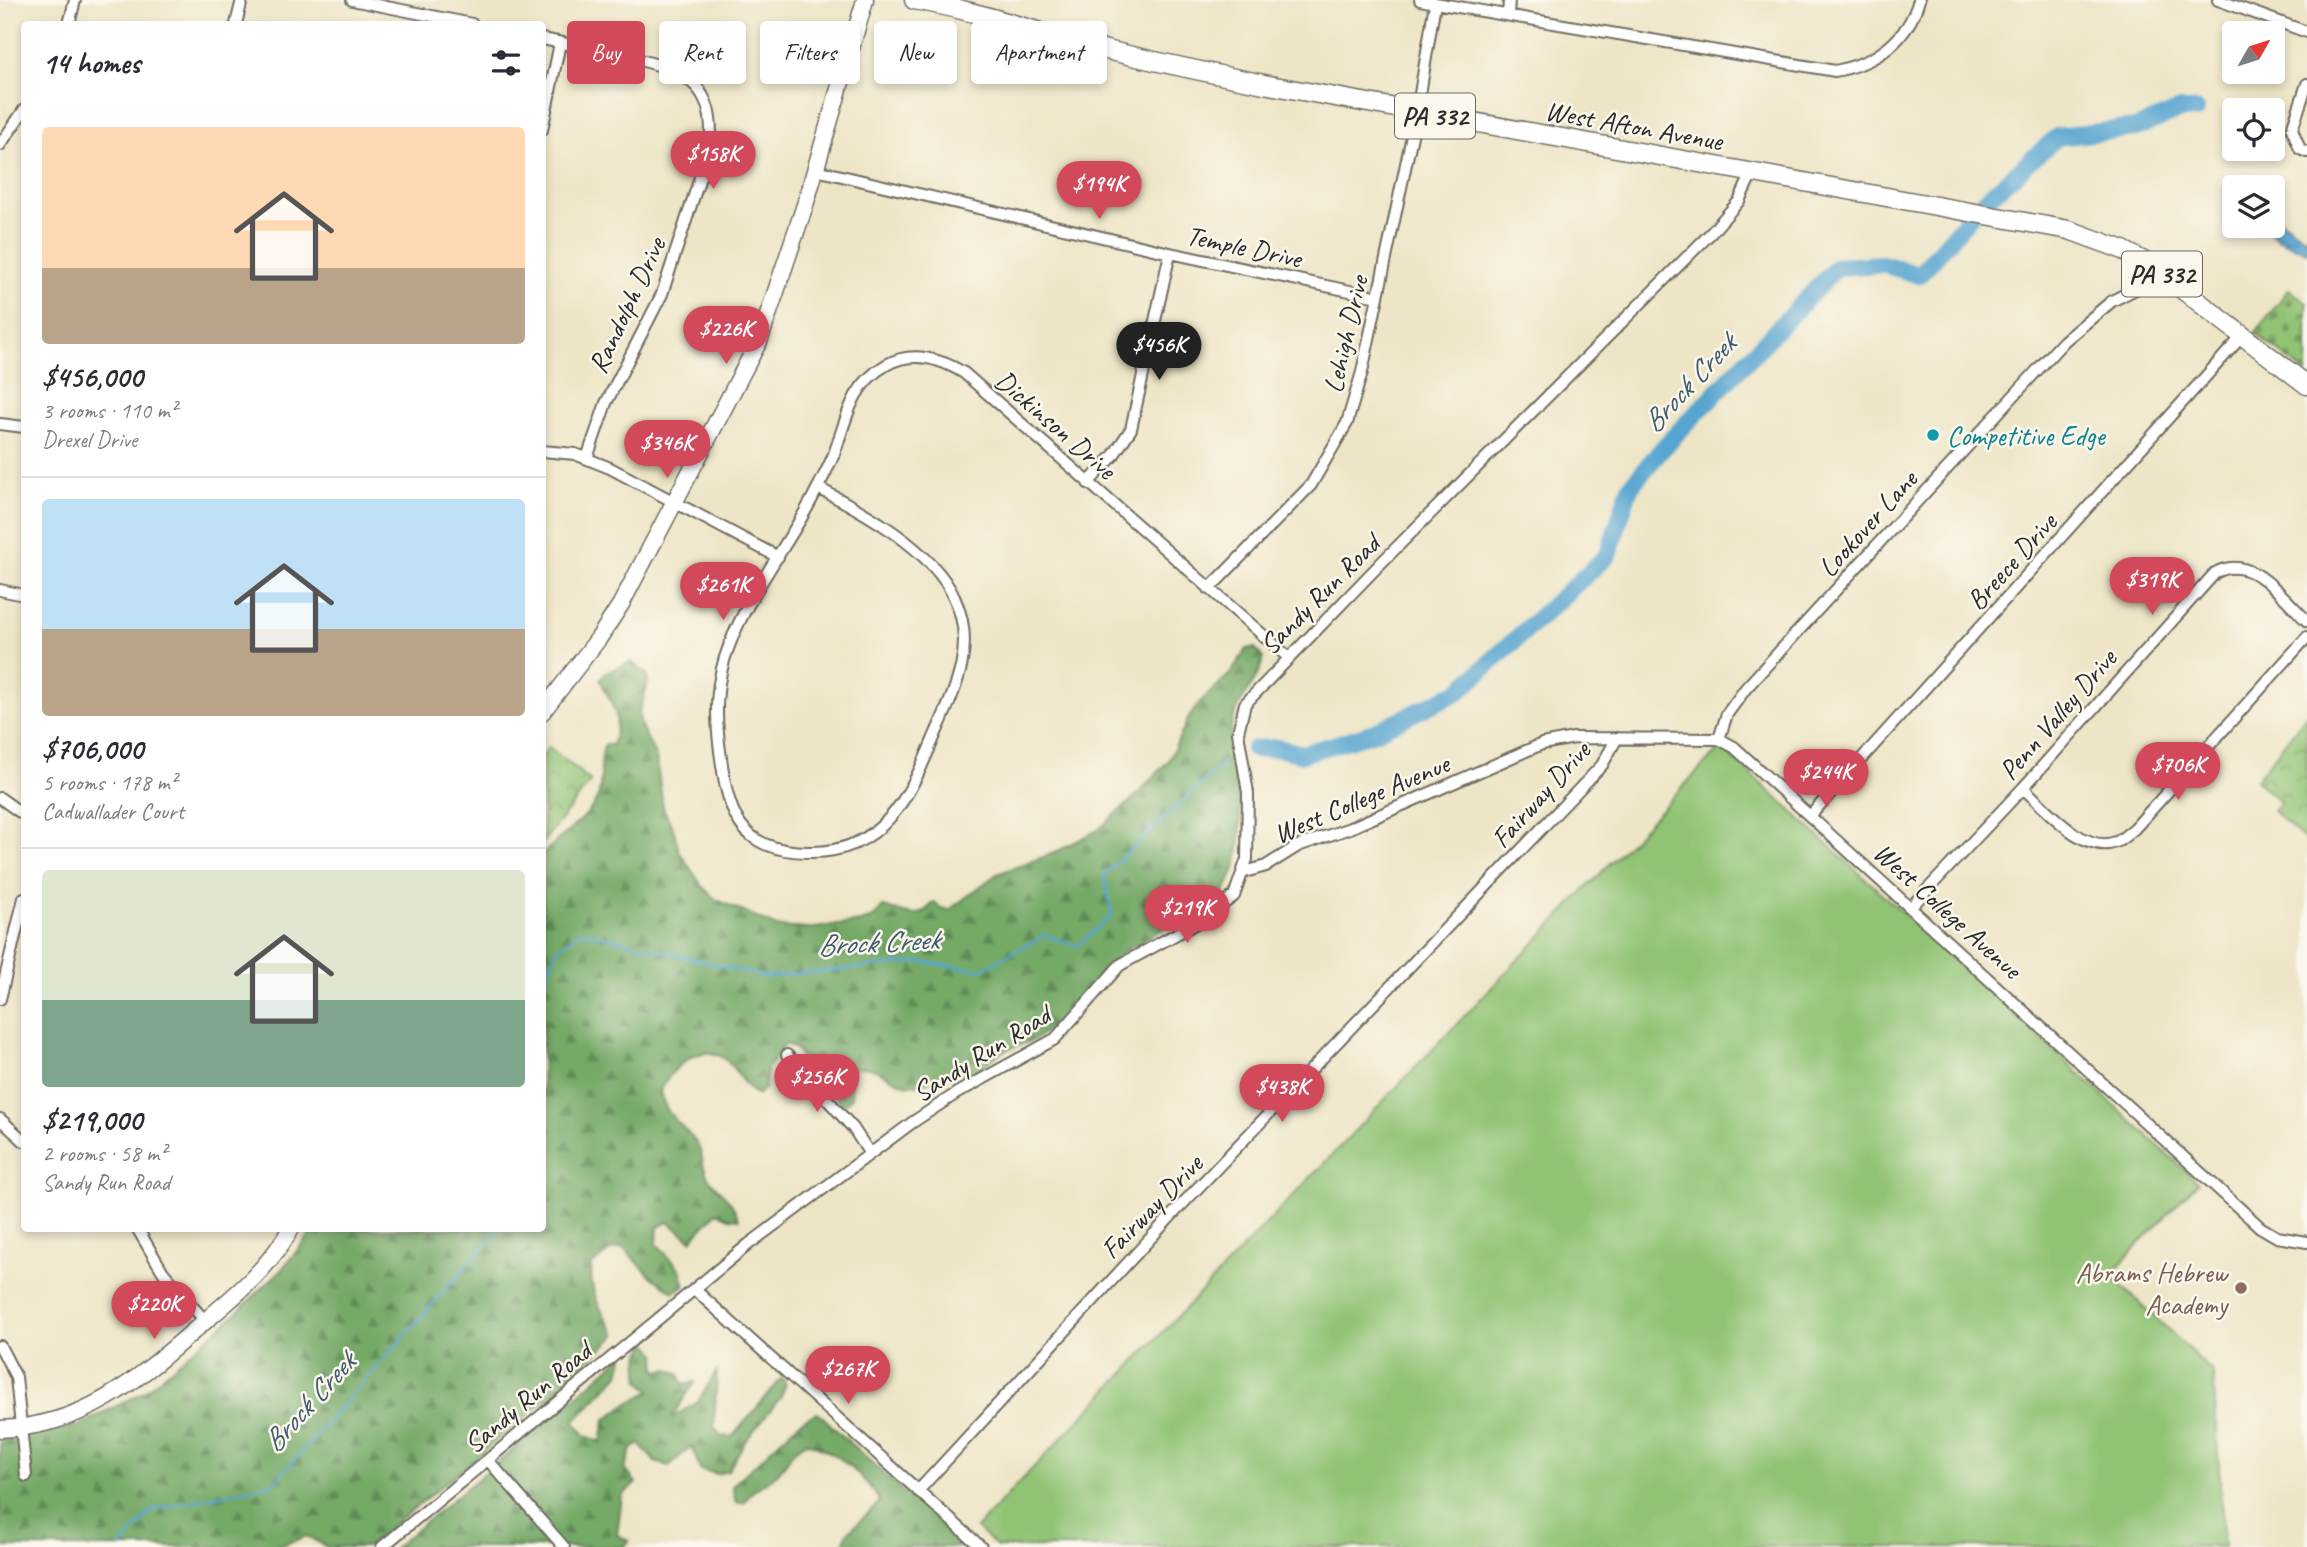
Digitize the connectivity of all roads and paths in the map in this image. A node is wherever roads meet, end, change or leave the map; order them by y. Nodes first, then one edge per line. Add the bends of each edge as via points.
1 (75, 0) edge
2 (242, 0) edge
3 (352, 0) edge
4 (865, 0) edge
5 (914, 0) edge
6 (1420, 0) edge
7 (1509, 0) edge
8 (1919, 0) edge
9 (2218, 0) edge
10 (366, 1) edge
11 (1435, 3) junction
12 (1508, 15) junction
13 (70, 21) edge
14 (237, 21) edge
15 (458, 21) edge
16 (2307, 32) edge
17 (546, 40) edge
18 (560, 43) junction
19 (2307, 84) edge
20 (546, 111) edge
21 (1417, 112) junction
22 (21, 114) edge
23 (0, 145) edge
24 (2307, 152) edge
25 (816, 170) junction
26 (1752, 173) junction
27 (1170, 253) junction
28 (2163, 275) junction
29 (1378, 297) junction
30 (2243, 335) junction
31 (2307, 385) edge
32 (0, 424) edge
33 (21, 427) edge
34 (546, 452) edge
35 (587, 458) junction
36 (1088, 483) junction
37 (818, 488) junction
38 (675, 502) junction
39 (778, 557) junction
40 (1209, 589) junction
41 (0, 590) edge
42 (21, 594) edge
43 (2307, 621) edge
44 (2307, 637) edge
45 (1288, 657) junction
46 (546, 707) edge
47 (1617, 738) junction
48 (1719, 739) junction
49 (2023, 788) junction
50 (0, 798) edge
51 (21, 813) edge
52 (1810, 816) junction
53 (1245, 872) junction
54 (1912, 907) junction
55 (21, 911) edge
56 (0, 999) edge
57 (787, 1055) dead end
58 (0, 1118) edge
59 (21, 1138) edge
60 (870, 1154) junction
61 (139, 1232) edge
62 (288, 1232) edge
63 (2307, 1242) edge
64 (694, 1289) junction
65 (205, 1321) junction
66 (0, 1346) edge
67 (21, 1427) junction
68 (0, 1429) edge
69 (488, 1460) junction
70 (26, 1476) dead end
71 (918, 1491) junction
72 (382, 1547) edge
73 (564, 1547) edge
74 (981, 1547) edge

1 - 13 street
2 - 14 street
3 - 10 street
4 - 25 street
5 - 21 main road, West Afton Avenue / PA 332 via 1177,66
6 - 11 street
7 - 12 street
8 - 12 street via 1909,26 1887,50 1865,63 1835,71
9 - 16 street
10 - 15 street
11 - 12 street
11 - 21 street, Lehigh Drive
17 - 18 street, Randolph Drive
18 - 20 street
18 - 35 street, Randolph Drive via 673,68 701,92 712,128 673,265 606,403
19 - 24 street via 2292,129 2300,149
21 - 26 main road, West Afton Avenue / PA 332
21 - 29 street, Lehigh Drive
22 - 23 street
25 - 27 street, Temple Drive
25 - 38 street via 760,339
26 - 28 main road, West Afton Avenue / PA 332 via 2069,230
26 - 45 street, Sandy Run Road via 1739,201 1712,232
27 - 29 street, Temple Drive
27 - 36 street via 1130,429
28 - 30 main road, West Afton Avenue / PA 332
28 - 48 street, Lookover Lane via 2112,301 2064,341 1746,688 1727,714
29 - 40 street, Lehigh Drive via 1355,400 1329,458 1297,502
30 - 31 main road, West Afton Avenue / PA 332
30 - 52 street, Breece Drive
32 - 33 street
34 - 35 street
35 - 38 street
36 - 37 street, Dickinson Drive via 964,373 939,360 912,357 887,365 854,395
36 - 40 street, Dickinson Drive
37 - 39 street, Dickinson Drive
37 - 39 street, Dickinson Drive via 883,524 935,571 953,594 965,638 955,689 905,802 876,831 830,850 781,850 755,839 734,816 725,787 716,719 722,665 738,625
38 - 39 street
38 - 46 street via 599,638
40 - 45 street, Dickinson Drive
41 - 42 street
43 - 49 street, Penn Valley Drive via 2252,571 2231,566 2215,573
44 - 49 street via 2134,829 2117,842 2100,845 2084,839
45 - 53 street, Sandy Run Road via 1249,699 1240,718 1239,743 1248,793
47 - 48 street, West College Avenue
47 - 53 street, West College Avenue via 1542,744
47 - 71 street, Fairway Drive via 1602,765 1170,1217
48 - 52 street, West College Avenue via 1734,747
49 - 54 street, Penn Valley Drive
50 - 51 street
52 - 54 street, West College Avenue
53 - 60 street, Sandy Run Road via 1234,896 1214,911 1120,965 1055,1039 957,1093
54 - 63 street, West College Avenue via 2260,1227 2277,1237
55 - 56 street
57 - 60 street via 853,1128
58 - 59 street
60 - 64 street, Sandy Run Road
61 - 65 street via 163,1272
62 - 65 street via 262,1269
64 - 69 street, Sandy Run Road
64 - 71 street
65 - 67 street via 117,1394 59,1420
66 - 67 street via 16,1377
67 - 68 street
67 - 70 street
69 - 72 street, Sandy Run Road
69 - 73 street
71 - 74 street

